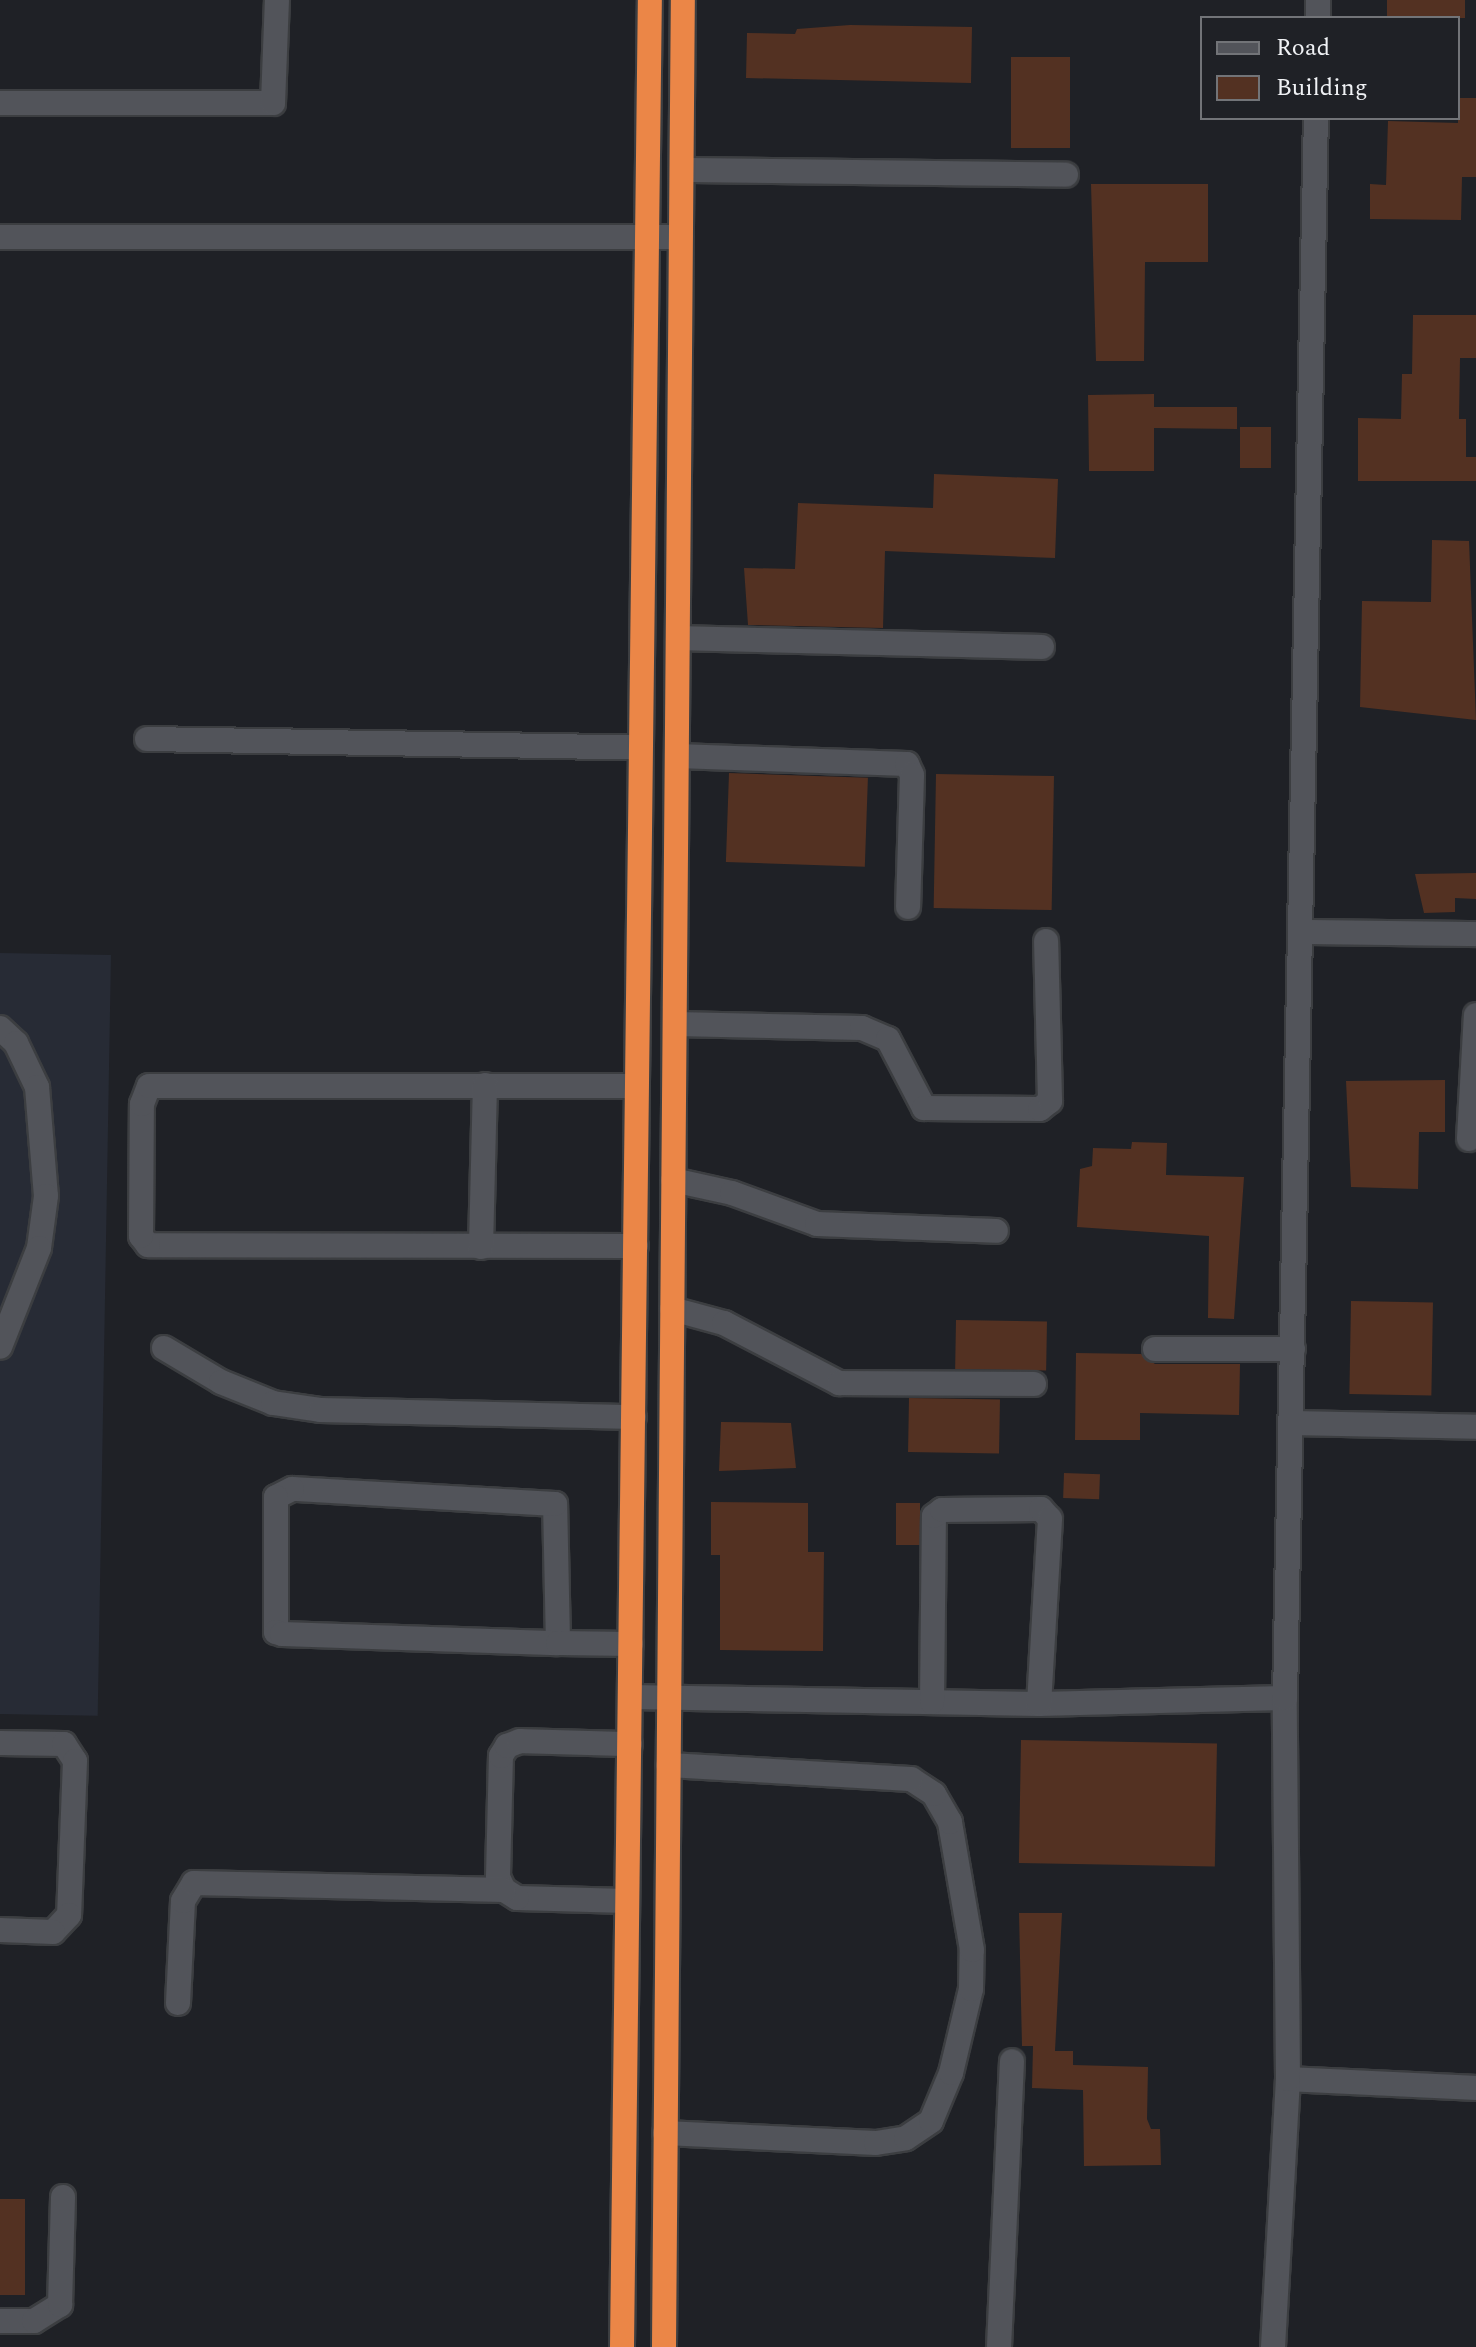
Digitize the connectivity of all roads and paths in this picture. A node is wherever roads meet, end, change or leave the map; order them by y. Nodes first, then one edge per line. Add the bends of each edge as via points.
1 (277, 0) edge
2 (650, 0) edge
3 (683, 0) edge
4 (0, 103) edge
5 (1316, 120) edge
6 (682, 170) junction
7 (1066, 175) dead end
8 (0, 237) edge
9 (648, 237) junction
10 (681, 237) junction
11 (678, 638) junction
12 (1042, 647) dead end
13 (147, 739) dead end
14 (640, 748) junction
15 (677, 756) junction
16 (908, 907) dead end
17 (1301, 932) junction
18 (1476, 934) edge
19 (1046, 941) dead end
20 (1476, 1015) edge
21 (675, 1024) junction
22 (0, 1028) edge
23 (485, 1085) junction
24 (637, 1086) junction
25 (1469, 1139) dead end
26 (673, 1180) junction
27 (996, 1231) dead end
28 (636, 1246) junction
29 (481, 1247) junction
30 (672, 1309) junction
31 (0, 1347) edge
32 (164, 1348) dead end
33 (1155, 1349) dead end
34 (1293, 1349) junction
35 (1034, 1384) dead end
36 (634, 1417) junction
37 (1292, 1423) junction
38 (1476, 1427) edge
39 (558, 1643) junction
40 (631, 1644) junction
41 (631, 1697) junction
42 (669, 1697) junction
43 (1285, 1698) junction
44 (932, 1702) junction
45 (1039, 1704) junction
46 (0, 1743) edge
47 (630, 1744) junction
48 (668, 1765) junction
49 (504, 1890) junction
50 (627, 1901) junction
51 (0, 1930) edge
52 (178, 2003) dead end
53 (1012, 2061) dead end
54 (1288, 2079) junction
55 (1476, 2088) edge
56 (665, 2133) junction
57 (63, 2197) dead end
58 (0, 2321) edge
59 (622, 2347) edge
60 (664, 2347) edge
61 (999, 2347) edge
62 (1273, 2347) edge

1 - 4 street via 276,99 268,105
2 - 9 highway
3 - 6 highway
5 - 17 street
6 - 7 street
6 - 10 highway
8 - 9 street
9 - 10 street
9 - 14 highway
10 - 11 highway
11 - 12 street
11 - 15 highway
13 - 14 street
14 - 24 highway
15 - 16 street via 907,764 912,775
15 - 21 highway
17 - 18 street
17 - 34 street
19 - 21 street via 1050,1101 1040,1109 924,1108 888,1039 862,1028
20 - 25 street
21 - 26 highway
22 - 31 street via 16,1043 37,1087 46,1196 39,1248
23 - 24 street
23 - 29 street
23 - 29 street via 160,1083 143,1093 142,1104 141,1236 148,1245
24 - 28 highway
26 - 27 street via 817,1224
26 - 30 highway
28 - 29 street
28 - 36 highway
30 - 35 street via 724,1323 839,1383
30 - 42 highway
32 - 36 street via 221,1382 273,1403 321,1410
33 - 34 street
34 - 37 street
36 - 40 highway
37 - 38 street
37 - 43 street
39 - 39 street via 276,1632 276,1497 292,1489 555,1504
39 - 40 street
40 - 41 highway
41 - 42 street
41 - 47 highway
42 - 44 street
42 - 48 highway
43 - 45 street
43 - 54 street
44 - 45 street
44 - 45 street via 934,1516 942,1510 1041,1509 1050,1519
46 - 51 street via 64,1744 75,1761 69,1915 53,1932
47 - 49 street via 507,1746 500,1786 498,1877
47 - 50 highway
48 - 56 highway
48 - 56 street via 911,1779 934,1794 950,1822 972,1950 971,1989 951,2073 931,2121 906,2138 876,2143
49 - 50 street via 543,1902
49 - 52 street via 194,1883 183,1901
50 - 59 highway
53 - 61 street
54 - 55 street
54 - 62 street
56 - 60 highway
57 - 58 street via 60,2305 42,2319

